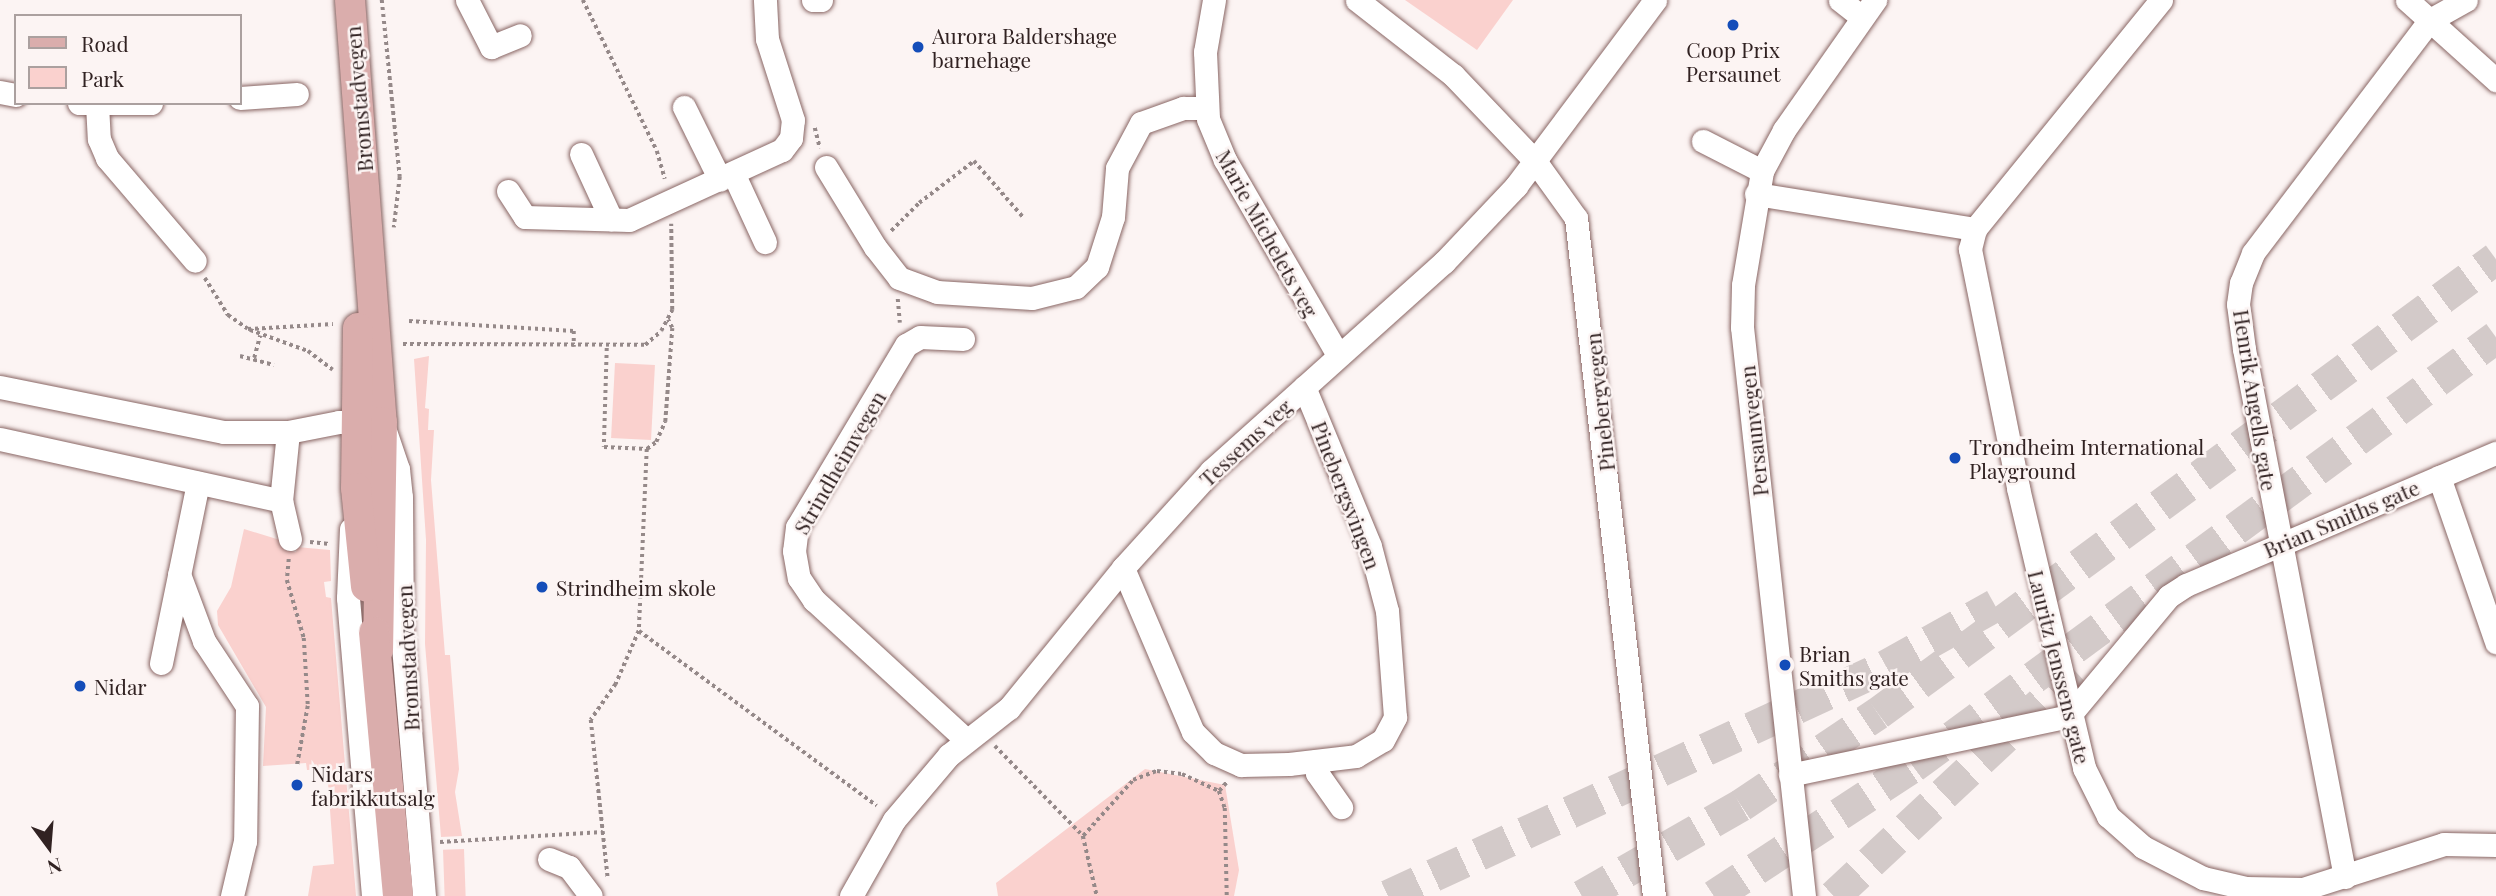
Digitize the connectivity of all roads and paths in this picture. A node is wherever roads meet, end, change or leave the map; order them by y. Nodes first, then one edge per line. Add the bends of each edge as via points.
1 (350, 0) edge
2 (382, 0) edge
3 (467, 0) edge
4 (583, 0) edge
5 (765, 0) edge
6 (813, 0) edge
7 (821, 0) edge
8 (1214, 0) edge
9 (1357, 0) edge
10 (1840, 0) edge
11 (2161, 0) edge
12 (2407, 0) edge
13 (2466, 0) edge
14 (1653, 1) edge
15 (1869, 9) edge
16 (2430, 20) junction
17 (520, 34) dead end
18 (2496, 80) edge
19 (389, 87) dead end
20 (298, 94) dead end
21 (242, 98) edge
22 (97, 105) edge
23 (684, 107) dead end
24 (1207, 108) junction
25 (1703, 141) dead end
26 (581, 154) dead end
27 (1535, 161) junction
28 (826, 167) dead end
29 (1762, 171) junction
30 (727, 177) junction
31 (508, 191) dead end
32 (1756, 194) junction
33 (668, 205) junction
34 (1023, 217) dead end
35 (611, 219) junction
36 (1975, 229) junction
37 (765, 242) dead end
38 (875, 247) junction
39 (195, 261) joint
40 (899, 278) junction
41 (668, 320) junction
42 (409, 321) dead end
43 (340, 324) dead end
44 (248, 329) junction
45 (260, 336) junction
46 (962, 339) dead end
47 (401, 344) dead end
48 (906, 345) junction
49 (574, 347) junction
50 (607, 348) junction
51 (1338, 355) junction
52 (240, 356) dead end
53 (254, 358) junction
54 (274, 365) dead end
55 (340, 378) dead end
56 (0, 387) edge
57 (1304, 387) junction
58 (370, 423) junction
59 (288, 432) junction
60 (0, 439) edge
61 (647, 449) junction
62 (2496, 453) edge
63 (2439, 477) junction
64 (198, 484) junction
65 (356, 488) junction
66 (281, 501) junction
67 (290, 539) joint
68 (2281, 543) junction
69 (1123, 568) junction
70 (179, 574) junction
71 (639, 631) junction
72 (2496, 642) edge
73 (378, 650) junction
74 (162, 663) dead end
75 (2069, 716) junction
76 (977, 740) junction
77 (1317, 761) junction
78 (1241, 765) junction
79 (297, 767) dead end
80 (1790, 775) junction
81 (1219, 791) junction
82 (1341, 807) dead end
83 (894, 820) junction
84 (603, 832) junction
85 (1083, 836) junction
86 (431, 842) dead end
87 (2496, 845) edge
88 (549, 859) dead end
89 (2345, 877) junction
90 (600, 890) edge
91 (232, 896) edge
92 (373, 896) edge
93 (398, 896) edge
94 (424, 896) edge
95 (850, 896) edge
96 (1097, 896) edge
97 (1227, 896) edge
98 (1654, 896) edge
99 (1804, 896) edge

1 - 58 main road, Bromstadvegen via 371,281 358,319
2 - 19 path
3 - 17 street via 491,47
4 - 33 path via 657,150
5 - 30 street via 765,28 791,107 793,130 782,150
6 - 7 street
8 - 24 street, Marie Michelets veg via 1205,52
9 - 27 street, Pinebergvegen via 1453,75
10 - 15 street
11 - 36 street
12 - 16 street
13 - 16 street, Henrik Angells gate
14 - 27 street, Tessems veg
15 - 29 street, Persaunvegen via 1784,131
16 - 18 street
16 - 68 street, Henrik Angells gate via 2253,253 2241,283 2238,304 2244,349
20 - 21 street
22 - 39 street via 99,139 107,158
23 - 30 street
24 - 40 street via 1156,115 1128,140 1117,168 1106,244 1097,267 1076,287 1032,298 996,297 937,292
24 - 51 street, Marie Michelets veg via 1225,160
25 - 29 street
26 - 35 street
27 - 51 street, Tessems veg via 1444,262
27 - 98 street, Pinebergvegen via 1568,201 1580,234
28 - 38 street
29 - 32 street, Persaunvegen
30 - 33 street
30 - 37 street
31 - 35 street via 525,217
32 - 36 street
32 - 80 street, Persaunvegen via 1742,285 1742,327
33 - 35 street via 642,217
33 - 41 path via 674,288
34 - 38 path via 974,161 919,202
36 - 75 street, Lauritz Jenssens gate via 1970,249
38 - 40 street
39 - 44 path via 219,304
40 - 48 path via 896,289
41 - 50 path via 645,345
41 - 61 path via 665,422 656,442
42 - 49 path via 575,331
43 - 44 path
44 - 45 path
45 - 53 path
45 - 55 path via 308,351
46 - 48 street via 920,337
47 - 49 path
48 - 76 street, Strindheimvegen via 797,527 795,563 814,600
49 - 50 path
50 - 61 path via 604,447
51 - 57 street, Tessems veg
52 - 53 path
53 - 54 path
56 - 59 street via 224,432
57 - 69 street, Tessems veg via 1211,471
57 - 77 street, Pinebergsvingen via 1370,546 1387,611 1395,682 1395,717 1383,740 1356,756
58 - 59 street
58 - 65 main road, Bromstadvegen
58 - 73 main road, Bromstadvegen
58 - 94 street, Bromstadvegen via 398,469 402,634
59 - 66 street
60 - 64 street
61 - 71 path
62 - 63 street, Brian Smiths gate
63 - 68 street, Brian Smiths gate
63 - 72 street
64 - 66 street
64 - 70 street
65 - 73 main road, Bromstadvegen
65 - 92 street, Bromstadvegen via 348,598
66 - 67 street
67 - 79 path via 287,580 304,638 308,706
68 - 75 street, Brian Smiths gate via 2169,596
68 - 89 street, Henrik Angells gate
69 - 76 street, Tessems veg via 1009,708
69 - 78 street via 1192,732 1214,753
70 - 74 street
70 - 91 street via 204,641 247,706 250,720 245,841
71 - 83 path
71 - 84 path via 616,684 591,720
73 - 93 main road, Bromstadvegen
75 - 80 street
75 - 89 street, Lauritz Jenssens gate via 2084,768 2108,816 2153,852 2203,878 2246,888 2303,889
76 - 83 street, Tessems veg
76 - 85 path
77 - 78 street, Pinebergsvingen
77 - 82 street via 1318,773
78 - 81 path
80 - 99 street, Persaunvegen
81 - 85 path via 1182,774 1157,771 1133,780
81 - 97 path via 1225,808
83 - 95 street, Tessems veg
84 - 86 path
84 - 90 path
85 - 96 path
87 - 89 street, Lauritz Jenssens gate via 2444,844
88 - 90 street via 569,867

